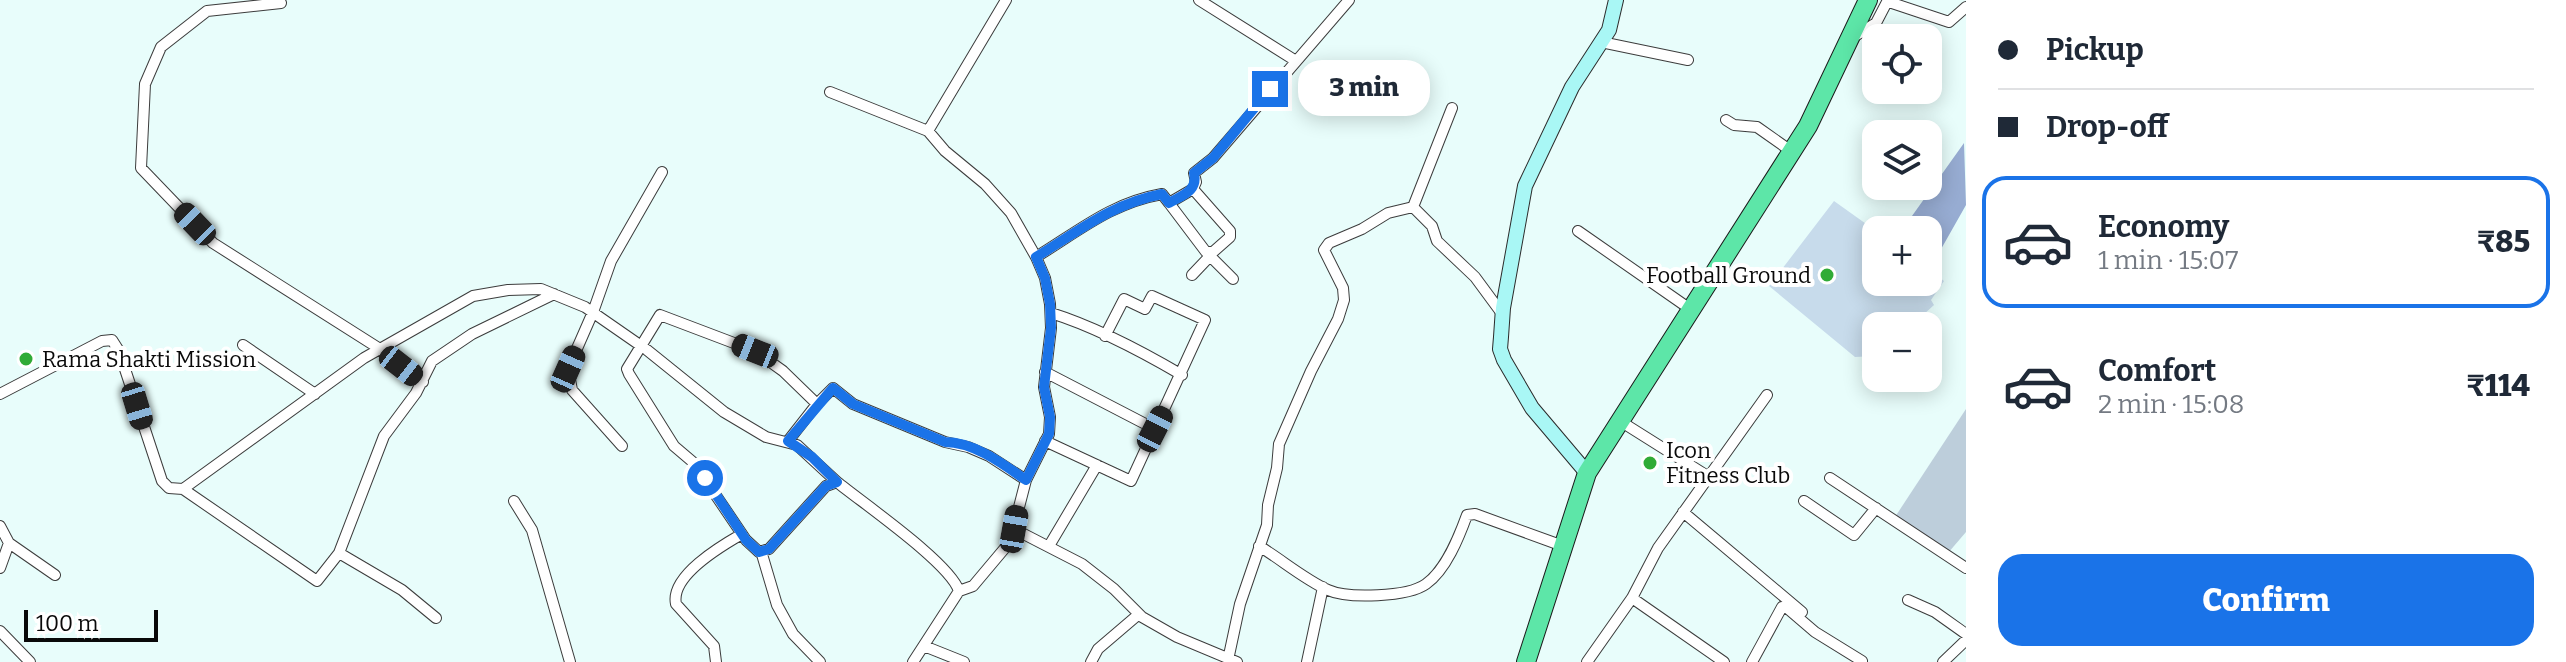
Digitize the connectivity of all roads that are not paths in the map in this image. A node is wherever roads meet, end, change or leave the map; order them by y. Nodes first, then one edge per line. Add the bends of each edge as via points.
1 (1006, 0) edge
2 (1199, 0) edge
3 (1348, 0) edge
4 (1616, 0) edge
5 (1868, 0) edge
6 (1888, 1) edge
7 (281, 3) dead end
8 (1966, 7) edge
9 (1850, 39) junction
10 (1601, 42) junction
11 (1688, 60) dead end
12 (1296, 61) junction
13 (830, 92) dead end
14 (1452, 108) dead end
15 (1726, 120) dead end
16 (928, 131) junction
17 (1791, 151) junction
18 (662, 172) dead end
19 (1193, 189) junction
20 (1169, 203) junction
21 (1413, 207) junction
22 (1578, 231) dead end
23 (1210, 254) junction
24 (1036, 257) junction
25 (1192, 275) dead end
26 (1233, 279) dead end
27 (554, 294) junction
28 (1690, 309) junction
29 (593, 312) junction
30 (1051, 313) junction
31 (1503, 315) junction
32 (1105, 336) junction
33 (243, 345) dead end
34 (640, 345) junction
35 (380, 349) junction
36 (1045, 372) junction
37 (1182, 375) junction
38 (423, 382) junction
39 (0, 394) edge
40 (315, 394) junction
41 (1767, 395) dead end
42 (817, 404) junction
43 (1620, 421) junction
44 (1155, 429) junction
45 (788, 441) junction
46 (1045, 441) junction
47 (622, 446) dead end
48 (1097, 465) junction
49 (1587, 473) junction
50 (1709, 477) junction
51 (1830, 478) dead end
52 (1026, 480) junction
53 (837, 482) junction
54 (183, 489) junction
55 (514, 501) dead end
56 (1804, 501) dead end
57 (1876, 508) junction
58 (1683, 512) junction
59 (0, 526) edge
60 (1014, 529) junction
61 (742, 534) junction
62 (9, 543) junction
63 (1049, 546) junction
64 (1259, 546) junction
65 (1563, 546) junction
66 (761, 551) junction
67 (339, 553) junction
68 (0, 568) edge
69 (1966, 568) edge
70 (55, 575) dead end
71 (1323, 587) junction
72 (959, 591) junction
73 (1632, 598) junction
74 (1908, 600) dead end
75 (1802, 612) dead end
76 (1139, 614) junction
77 (436, 618) dead end
78 (0, 631) edge
79 (1966, 637) edge
80 (924, 646) junction
81 (1233, 661) edge
82 (1862, 661) edge
83 (30, 662) edge
84 (570, 662) edge
85 (716, 662) edge
86 (820, 662) edge
87 (913, 662) edge
88 (964, 662) edge
89 (1091, 662) edge
90 (1307, 662) edge
91 (1526, 662) edge
92 (1587, 662) edge
93 (1724, 662) edge
94 (1752, 662) edge
95 (1943, 662) edge

1 - 16 street
2 - 12 street
3 - 12 street
4 - 10 street
5 - 9 highway
6 - 8 street via 1949,22
6 - 9 street via 1876,23
7 - 35 street via 207,11 161,47 145,84 141,168 213,243
9 - 17 highway
10 - 11 street
10 - 31 street via 1572,87 1525,186
12 - 19 street via 1194,173
13 - 16 street
14 - 21 street
15 - 17 street via 1757,127
16 - 24 street via 1011,213
17 - 28 highway
18 - 29 street via 611,261
19 - 20 street
19 - 23 street via 1230,231
20 - 23 street
20 - 24 street via 1162,194 1135,199
21 - 31 street
21 - 64 street via 1388,213 1324,250 1344,300 1279,444
22 - 28 street
23 - 25 street
23 - 26 street
24 - 30 street
27 - 29 street
27 - 35 street via 541,289 473,296
27 - 38 street via 472,334 432,361
28 - 43 highway
29 - 34 street
29 - 47 street via 568,369 572,390
30 - 32 street
30 - 36 street
31 - 49 street via 1504,360 1532,408
32 - 37 street
32 - 37 street via 1124,299 1145,309 1152,296 1180,307 1205,320
33 - 40 street
34 - 42 street via 660,315 755,351
34 - 45 street via 743,424 766,437
34 - 61 street via 629,374 674,446 694,463
35 - 38 street
35 - 40 street
36 - 44 street
36 - 46 street via 1050,417
37 - 44 street
38 - 67 street via 384,436
39 - 54 street via 112,340 162,481 169,488
40 - 54 street
41 - 50 street
42 - 45 street
42 - 52 street via 833,388 853,404 989,456
43 - 49 highway
43 - 50 street
44 - 48 street via 1131,481
45 - 53 street
46 - 48 street
46 - 52 street
48 - 63 street
49 - 65 highway
50 - 58 street
51 - 57 street
52 - 60 street
53 - 66 street via 826,486 769,549
53 - 72 street via 940,563
54 - 67 street via 317,581
55 - 84 street via 532,530
56 - 57 street via 1854,535
57 - 69 street
58 - 73 street
58 - 75 street
59 - 62 street
60 - 63 street
60 - 72 street via 1003,553 973,586
61 - 66 street
61 - 85 street via 712,550 682,581 675,598 714,646
62 - 68 street
62 - 70 street
63 - 76 street via 1082,564
64 - 71 street
64 - 81 street via 1240,604
65 - 71 street via 1467,515 1444,561 1424,586 1382,596
65 - 91 highway
66 - 86 street via 782,615
67 - 77 street via 402,590
71 - 90 street
72 - 80 street
73 - 92 street
73 - 93 street
74 - 79 street via 1935,612
76 - 81 street
76 - 89 street via 1098,649
78 - 83 street
79 - 95 street
80 - 87 street
80 - 88 street
82 - 94 street via 1782,607

